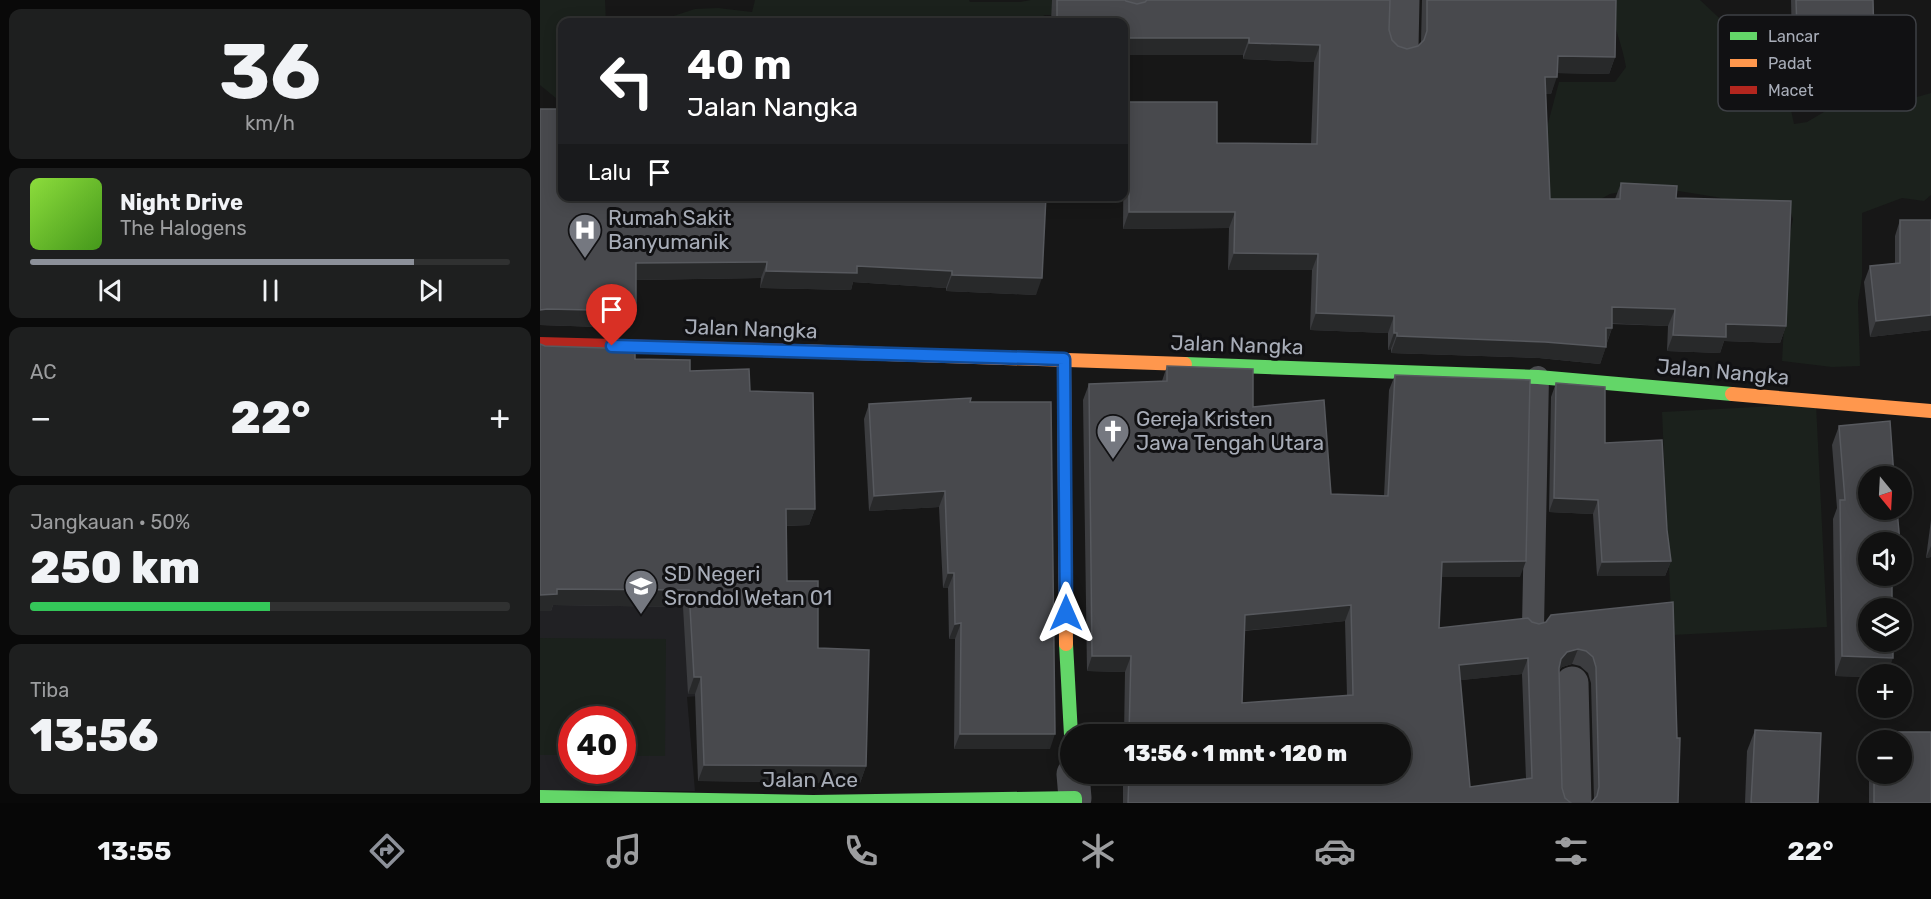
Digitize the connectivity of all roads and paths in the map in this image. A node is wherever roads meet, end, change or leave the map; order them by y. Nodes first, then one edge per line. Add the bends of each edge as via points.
1 (1403, 0) edge
2 (1402, 47) edge
3 (540, 344) edge
4 (1064, 359) junction
5 (1538, 377) junction
6 (1931, 411) edge
7 (1533, 626) edge
8 (1572, 683) dead end
9 (1070, 724) edge
10 (1074, 792) edge
11 (540, 797) edge
12 (1575, 803) edge

1 - 2 street
3 - 4 street, Jalan Nangka
4 - 5 street, Jalan Nangka
4 - 9 street
5 - 6 street, Jalan Nangka
5 - 7 lane
8 - 12 street
10 - 11 street, Jalan Ace via 813,802

